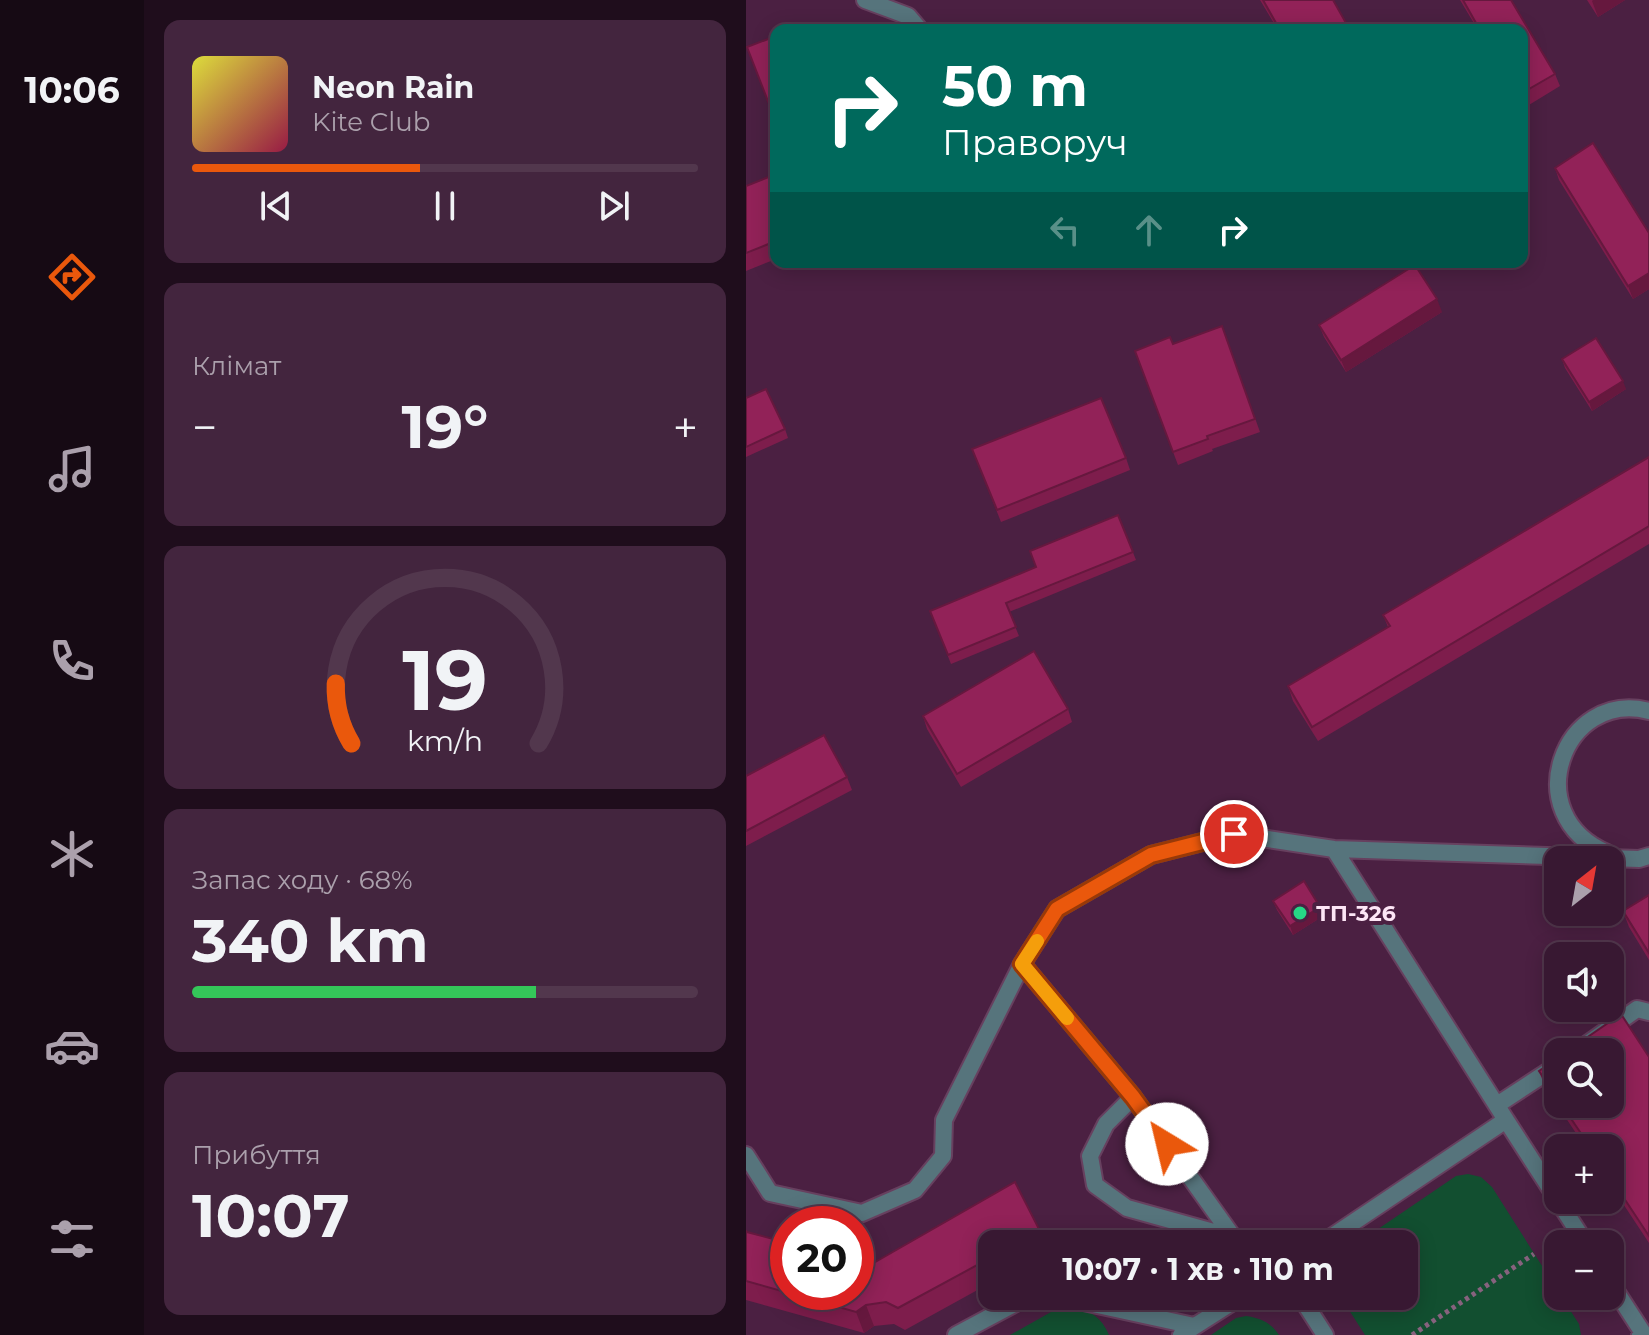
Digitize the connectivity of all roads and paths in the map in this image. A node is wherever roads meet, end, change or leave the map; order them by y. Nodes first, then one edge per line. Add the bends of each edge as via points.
1 (865, 0) edge
2 (915, 24) edge
3 (1649, 711) edge
4 (1591, 846) edge
5 (1334, 849) junction
6 (1544, 854) edge
7 (1649, 856) edge
8 (1624, 857) edge
9 (1022, 964) junction
10 (1649, 1012) edge
11 (1596, 1038) edge
12 (1544, 1077) edge
13 (1133, 1097) junction
14 (1502, 1113) junction
15 (746, 1155) edge
16 (1200, 1230) edge
17 (1228, 1230) edge
18 (1340, 1230) edge
19 (1577, 1230) edge
20 (1534, 1254) dead end
21 (1624, 1305) edge
22 (1003, 1310) edge
23 (1108, 1310) edge
24 (1220, 1310) edge
25 (1309, 1310) edge
26 (1187, 1331) edge
27 (1642, 1334) edge
28 (956, 1335) edge
29 (1325, 1335) edge
30 (1412, 1335) edge

1 - 2 lane via 908,16
3 - 4 lane via 1616,710 1593,719 1574,735 1562,757 1560,807 1572,829
5 - 6 lane
5 - 9 lane via 1234,834 1151,855 1057,909
5 - 14 lane
7 - 8 lane
9 - 13 lane
9 - 15 lane via 944,1120 943,1156 915,1190 862,1213 770,1193
10 - 11 lane via 1637,1009
12 - 14 lane
13 - 16 lane via 1106,1124 1090,1156 1095,1185 1127,1208
13 - 17 lane
14 - 18 lane
14 - 19 lane
20 - 30 path
21 - 27 lane
22 - 28 lane
23 - 26 lane
24 - 26 lane
25 - 29 lane

